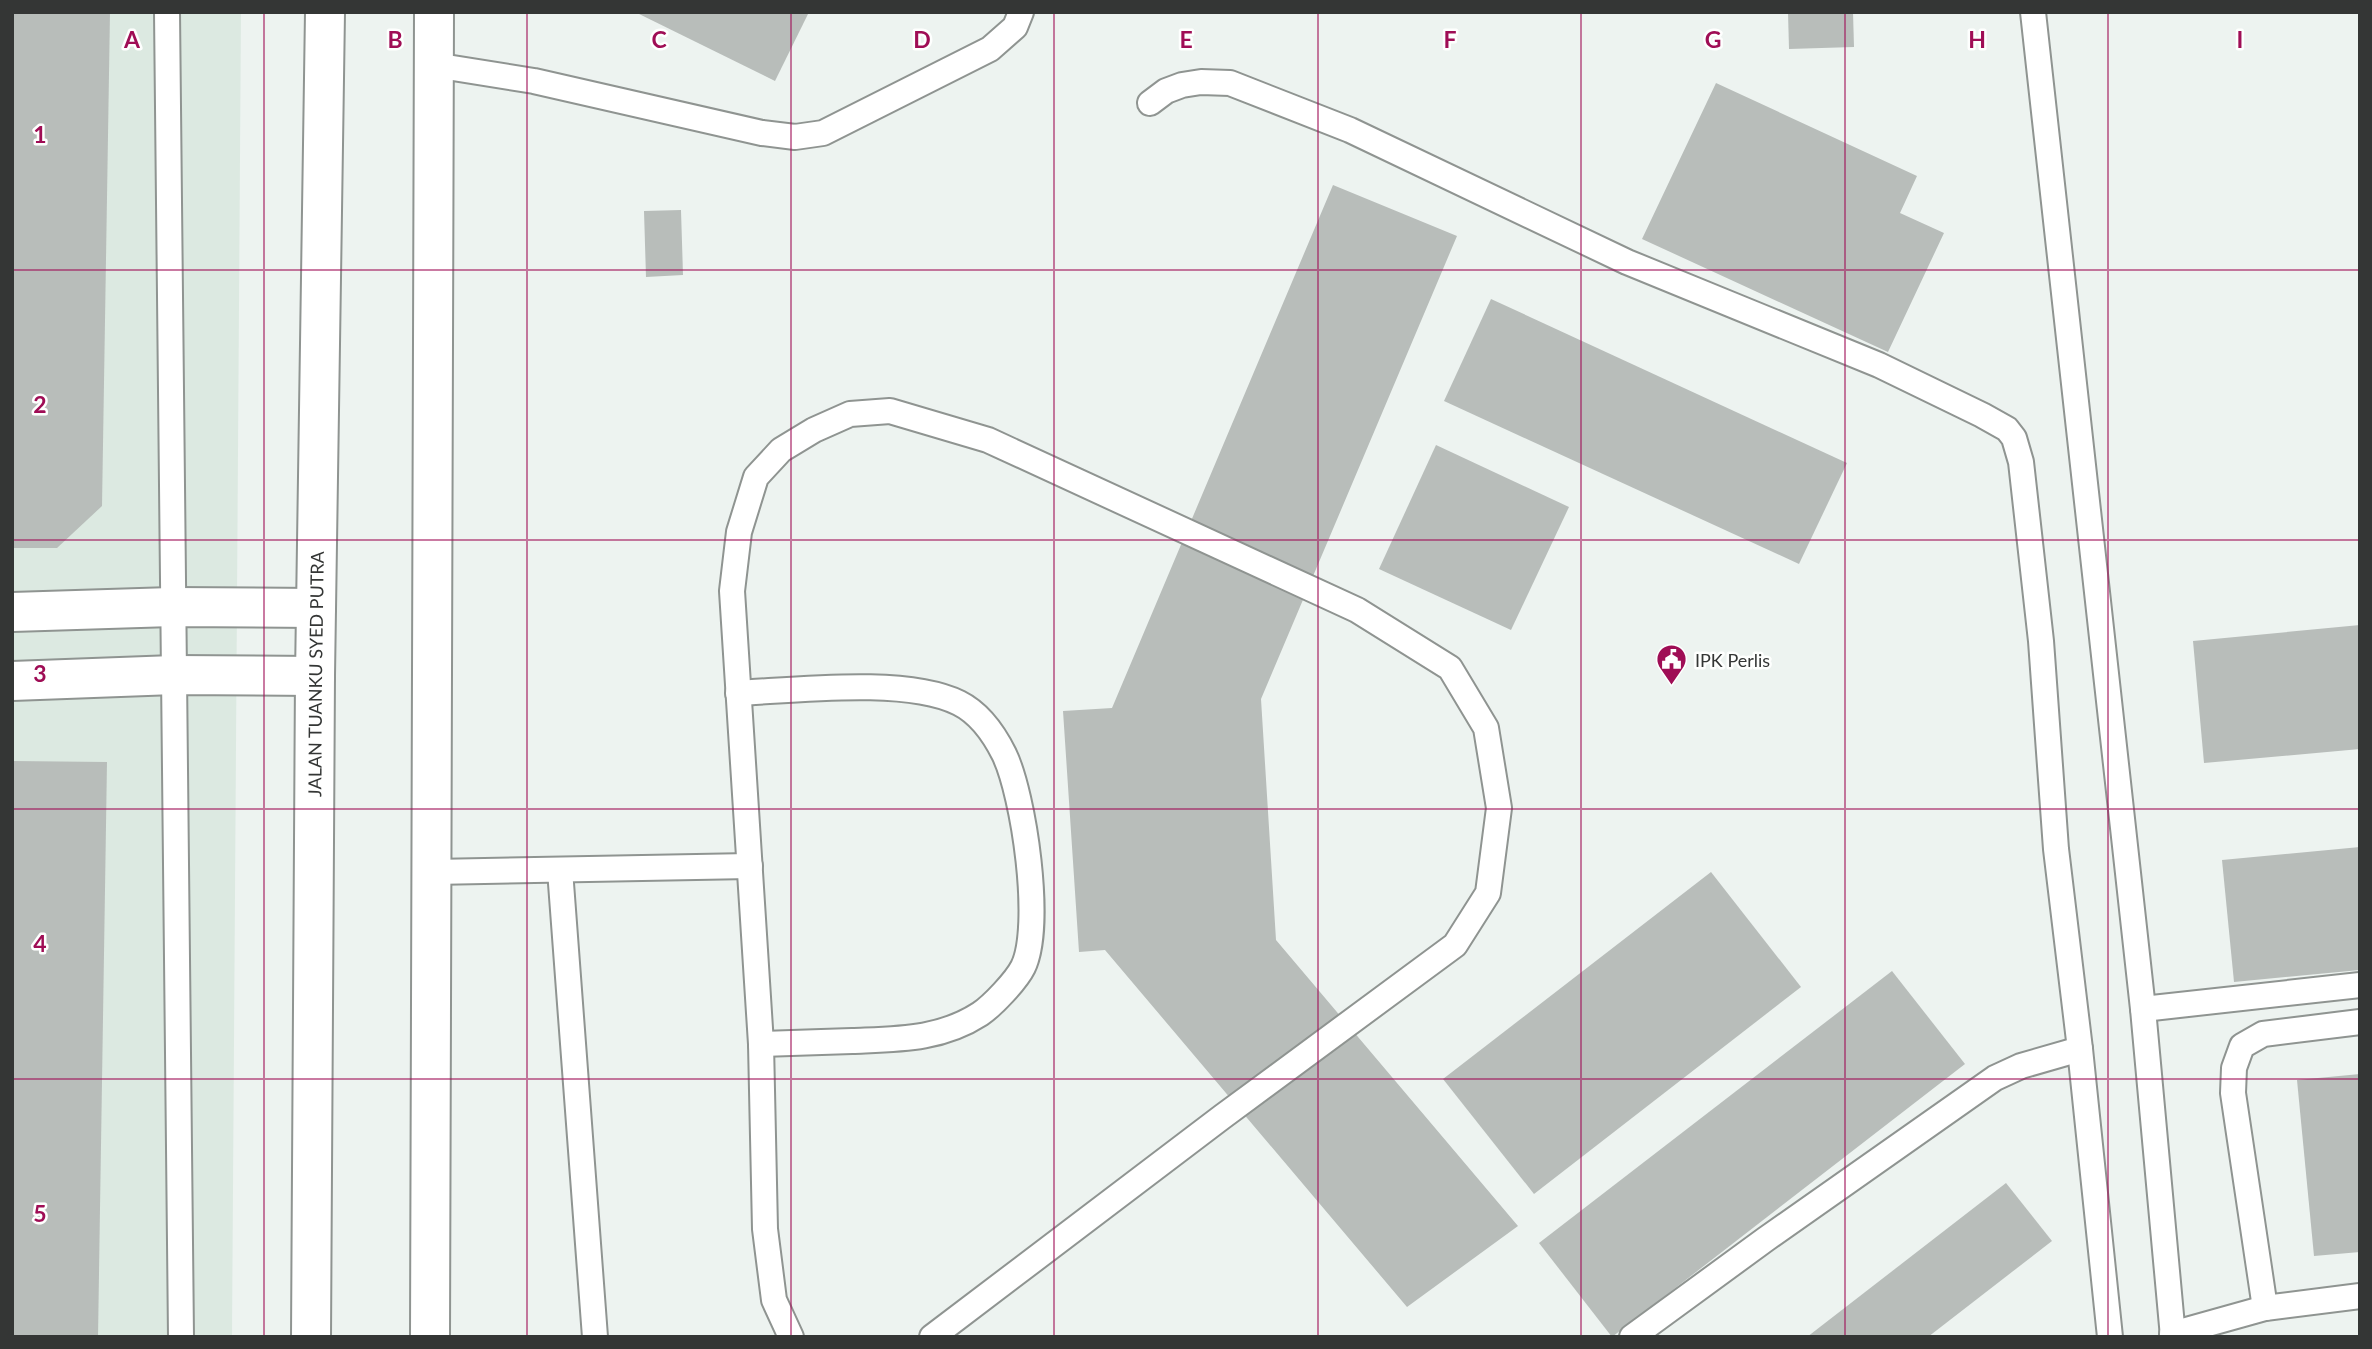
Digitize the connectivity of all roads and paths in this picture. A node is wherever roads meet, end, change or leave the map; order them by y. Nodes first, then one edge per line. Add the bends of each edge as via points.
1 (167, 12) edge
2 (325, 12) edge
3 (434, 12) edge
4 (1021, 12) edge
5 (2033, 12) edge
6 (434, 65) junction
7 (1150, 103) dead end
8 (172, 607) junction
9 (316, 608) junction
10 (12, 612) edge
11 (174, 675) junction
12 (315, 677) junction
13 (12, 681) edge
14 (738, 693) junction
15 (750, 866) junction
16 (560, 870) junction
17 (433, 872) junction
18 (2360, 985) edge
19 (2143, 1009) junction
20 (2360, 1022) edge
21 (761, 1044) junction
22 (2080, 1049) junction
23 (2360, 1296) edge
24 (2265, 1308) junction
25 (2173, 1336) edge
26 (181, 1337) edge
27 (312, 1337) edge
28 (430, 1337) edge
29 (595, 1337) edge
30 (791, 1337) edge
31 (932, 1337) edge
32 (1632, 1337) edge
33 (2110, 1337) edge

1 - 8 lane
2 - 9 main road, JALAN TUANKU SYED PUTRA
3 - 6 main road
4 - 6 lane via 1015,27 990,49 823,133 795,137 534,81
5 - 19 lane
6 - 17 main road
7 - 22 lane via 1182,85 1230,83 1350,130 1628,262 1879,365 2007,429 2021,462 2041,641 2056,849
8 - 9 main road
8 - 10 main road
8 - 11 lane
9 - 12 main road, JALAN TUANKU SYED PUTRA
11 - 12 main road
11 - 13 main road
11 - 26 lane
12 - 27 main road, JALAN TUANKU SYED PUTRA
14 - 15 lane
14 - 21 lane via 868,687 926,692 960,703 983,721 1004,754 1025,832 1030,897 1031,939 1022,968 981,1013 951,1030 918,1038
14 - 31 lane via 732,591 738,532 757,477 781,450 814,430 850,414 890,411 988,440 1357,610 1450,667 1486,728 1499,808 1489,893 1455,945
15 - 16 lane
15 - 21 lane
16 - 17 lane
16 - 29 lane
17 - 28 main road
18 - 19 lane
19 - 25 lane
20 - 24 lane via 2263,1034 2242,1046 2234,1068 2233,1093
21 - 30 lane via 765,1229 774,1300
22 - 32 lane via 1995,1078
22 - 33 lane
23 - 24 lane
24 - 25 lane

